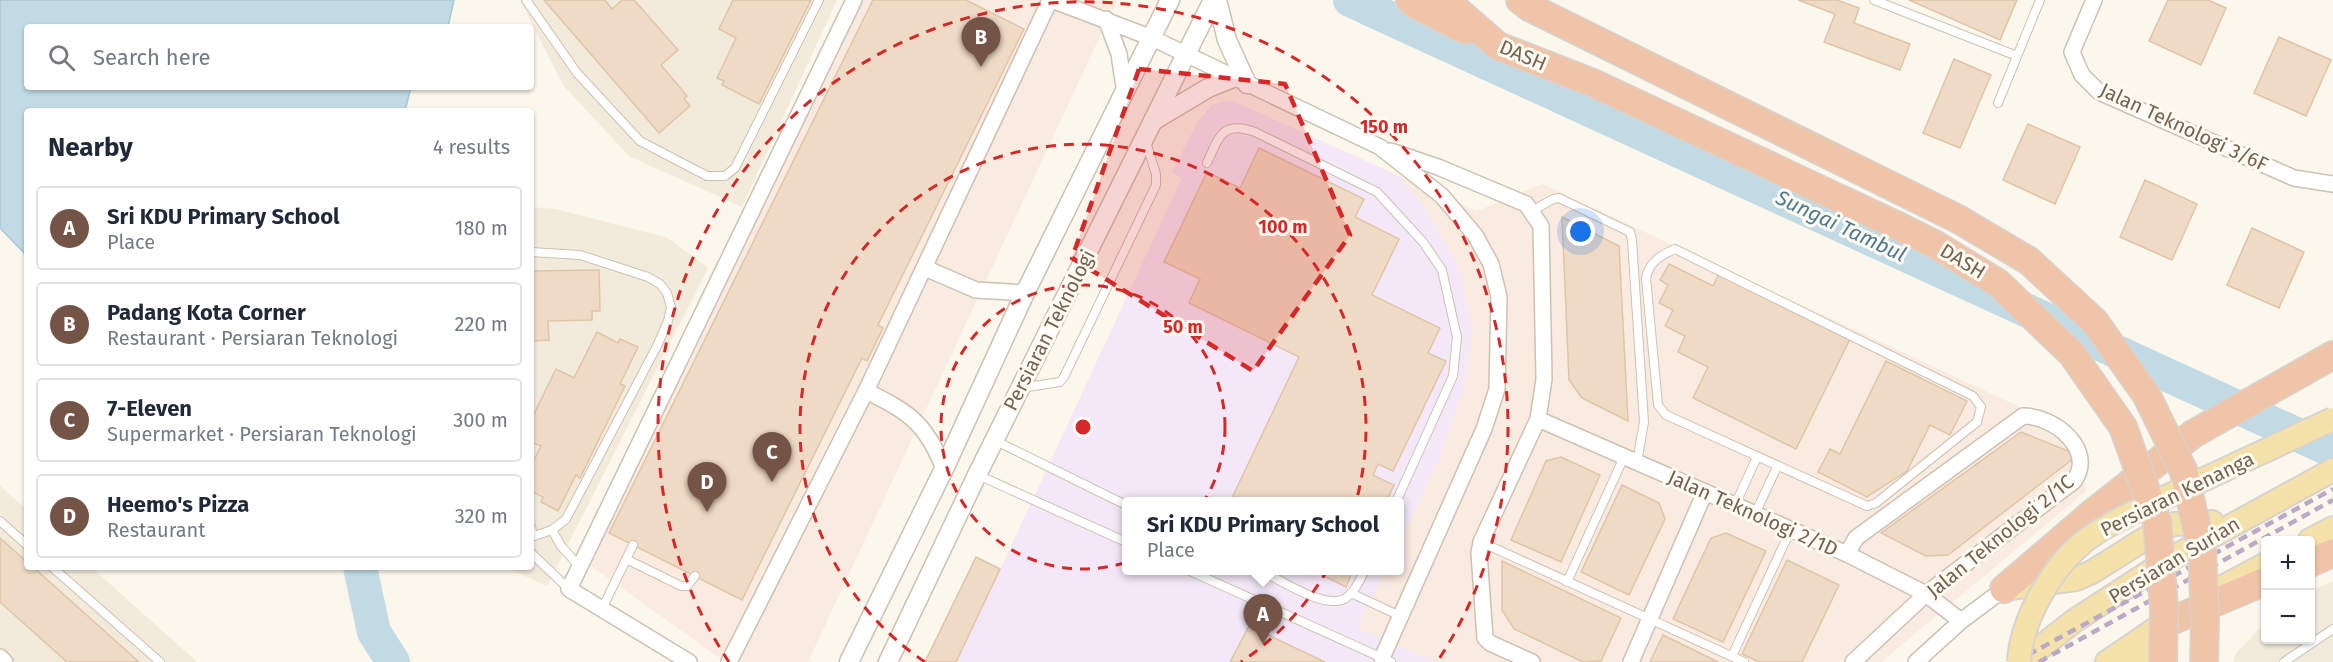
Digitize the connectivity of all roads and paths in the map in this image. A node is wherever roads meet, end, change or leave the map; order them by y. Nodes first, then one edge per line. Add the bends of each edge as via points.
1 (526, 0) edge
2 (819, 0) edge
3 (854, 0) edge
4 (1051, 0) edge
5 (1170, 0) edge
6 (1215, 0) edge
7 (1410, 0) edge
8 (1445, 0) edge
9 (1520, 0) edge
10 (1874, 0) edge
11 (2040, 0) edge
12 (2094, 0) edge
13 (1106, 19) junction
14 (1152, 38) junction
15 (1498, 46) junction
16 (1186, 54) junction
17 (2017, 56) junction
18 (1240, 81) junction
19 (1125, 94) junction
20 (1998, 103) dead end
21 (1153, 121) junction
22 (1145, 137) junction
23 (1380, 147) junction
24 (1207, 163) dead end
25 (2333, 184) edge
26 (1532, 211) junction
27 (534, 252) edge
28 (925, 268) junction
29 (1025, 293) junction
30 (2333, 355) edge
31 (1019, 388) junction
32 (866, 392) junction
33 (1538, 419) junction
34 (2333, 419) edge
35 (994, 440) junction
36 (1757, 458) junction
37 (1630, 459) junction
38 (1778, 467) junction
39 (944, 469) junction
40 (2331, 470) edge
41 (977, 475) junction
42 (1705, 492) junction
43 (1398, 497) edge
44 (1122, 503) edge
45 (1735, 505) junction
46 (1755, 514) junction
47 (0, 521) edge
48 (2235, 522) junction
49 (2333, 528) edge
50 (1791, 529) junction
51 (552, 530) junction
52 (534, 533) edge
53 (2315, 537) edge
54 (1122, 540) edge
55 (24, 542) edge
56 (1481, 542) junction
57 (633, 545) dead end
58 (2333, 553) edge
59 (1847, 554) junction
60 (534, 557) edge
61 (626, 559) junction
62 (2315, 560) edge
63 (2261, 566) edge
64 (580, 568) junction
65 (55, 570) edge
66 (1199, 575) edge
67 (1270, 575) edge
68 (1362, 575) edge
69 (695, 576) dead end
70 (1567, 582) junction
71 (2261, 583) edge
72 (2004, 589) junction
73 (569, 590) junction
74 (1351, 593) junction
75 (1926, 594) junction
76 (602, 609) junction
77 (1400, 616) junction
78 (1650, 619) junction
79 (1961, 621) junction
80 (2164, 624) junction
81 (2333, 628) edge
82 (1732, 656) junction
83 (0, 657) edge
84 (1384, 661) edge
85 (6, 662) edge
86 (160, 662) edge
87 (689, 662) edge
88 (729, 662) edge
89 (849, 662) edge
90 (888, 662) edge
91 (1532, 662) edge
92 (1631, 662) edge
93 (1744, 662) edge
94 (1853, 662) edge
95 (1916, 662) edge
96 (2020, 662) edge
97 (2107, 662) edge
98 (2138, 662) edge
99 (2163, 662) edge
100 (2204, 662) edge
101 (2283, 662) edge

1 - 2 lane via 577,73 640,141 707,176 725,176 735,168
3 - 64 street
4 - 13 street
4 - 28 street
5 - 14 street, Persiaran Teknologi
6 - 16 street, Persiaran Teknologi
6 - 18 street
7 - 15 highway
8 - 15 highway, DASH
9 - 100 highway, DASH, bridge via 1616,52 1958,219 2029,261 2095,322 2147,396 2184,472 2202,550
10 - 17 lane
11 - 17 lane
12 - 25 street, Jalan Teknologi 3/6F via 2072,52 2082,75 2099,92 2294,178
13 - 14 street
13 - 19 street via 1119,54
14 - 16 street
14 - 19 street, Persiaran Teknologi
15 - 99 highway, DASH, bridge via 1593,83 1896,225 1998,283 2072,354 2123,427 2157,521 2164,607
16 - 18 street
16 - 21 street, Persiaran Teknologi
17 - 20 lane
18 - 21 street via 1208,88
18 - 23 street
19 - 29 street, Persiaran Teknologi
21 - 22 street, Persiaran Teknologi
22 - 31 street, Persiaran Teknologi
22 - 31 lane via 1156,174 1155,185 1064,377 1060,382
23 - 26 street via 1526,204
23 - 77 street via 1442,196 1475,235 1491,264 1499,297 1497,388 1484,429
24 - 43 lane via 1224,131 1235,126 1255,132 1377,192 1423,242 1442,270 1457,337 1453,376
26 - 33 street via 1541,226 1544,379
26 - 37 lane via 1559,198 1630,232 1644,422
27 - 51 lane via 580,255 648,277 668,293 671,307 657,346 566,519
28 - 29 street via 976,290
28 - 32 street
29 - 39 street, Persiaran Teknologi
30 - 72 highway via 2193,434
31 - 35 street, Persiaran Teknologi
32 - 39 street via 913,418 928,435
32 - 88 street
33 - 37 street, Jalan Teknologi 2/1D
33 - 56 street
34 - 96 main road, Persiaran Kenanga, bridge via 2127,515 2082,543 2056,572 2031,612 2019,649
35 - 41 street, Persiaran Teknologi
35 - 44 lane
36 - 38 lane
36 - 38 lane via 1666,415 1658,405 1646,278 1650,265 1675,249 1973,396 1981,407 1977,422 1876,503 1867,506
36 - 45 lane
37 - 42 street, Jalan Teknologi 2/1D
37 - 70 lane
38 - 46 lane
39 - 89 street, Persiaran Teknologi
40 - 48 main road, Persiaran Surian
41 - 54 lane
41 - 90 street, Persiaran Teknologi
42 - 45 street, Jalan Teknologi 2/1D
42 - 78 street
45 - 46 street, Jalan Teknologi 2/1D
46 - 50 street, Jalan Teknologi 2/1D
47 - 55 lane
48 - 72 main road via 2174,524 2076,579
48 - 96 main road, Persiaran Surian via 2074,621
49 - 53 main road
50 - 59 street, Jalan Teknologi 2/1D
50 - 82 lane
51 - 52 lane
51 - 64 lane
56 - 70 lane
56 - 91 street via 1485,638
57 - 61 lane
58 - 62 highway
59 - 75 street, Jalan Teknologi 2/1D
59 - 75 street, Jalan Teknologi 2/1C via 1856,538 2023,416 2036,418 2071,438 2081,467 2074,481
60 - 73 lane
61 - 69 lane via 681,586 687,586
61 - 76 lane
63 - 80 main road
64 - 73 street
65 - 86 lane
66 - 84 lane
67 - 74 lane via 1328,601 1343,600
68 - 74 lane
70 - 78 lane
71 - 80 highway
72 - 79 street
73 - 76 street
74 - 77 lane
75 - 79 street, Jalan Teknologi 2/1D
75 - 94 street, Jalan Teknologi 2/1C
76 - 87 street
77 - 84 street
78 - 82 lane
78 - 92 street
79 - 95 street
80 - 97 main road
80 - 98 main road
81 - 101 lane
82 - 93 lane
83 - 85 street

